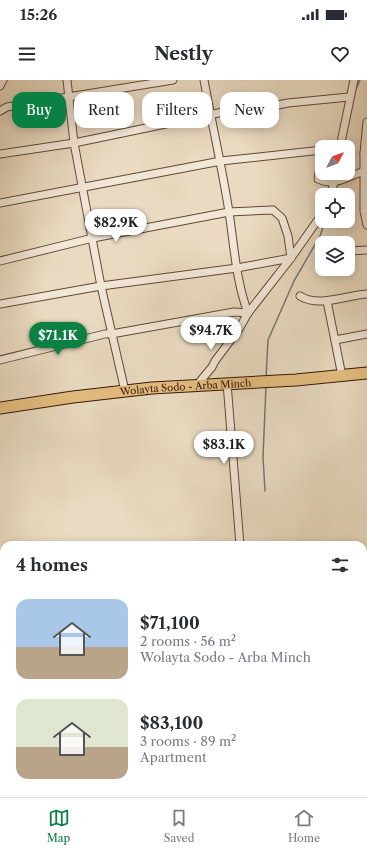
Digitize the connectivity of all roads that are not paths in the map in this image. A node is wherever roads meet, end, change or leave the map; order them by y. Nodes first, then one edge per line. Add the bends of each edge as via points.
1 (3, 80) edge
2 (67, 80) edge
3 (173, 80) edge
4 (204, 80) edge
5 (354, 80) edge
6 (0, 86) edge
7 (206, 92) edge
8 (349, 97) junction
9 (68, 98) junction
10 (0, 111) edge
11 (212, 115) edge
12 (367, 122) edge
13 (212, 123) edge
14 (147, 128) edge
15 (339, 140) edge
16 (74, 143) junction
17 (315, 151) edge
18 (365, 153) edge
19 (0, 154) edge
20 (221, 161) junction
21 (365, 172) edge
22 (320, 180) edge
23 (334, 180) edge
24 (333, 183) junction
25 (83, 188) junction
26 (332, 188) edge
27 (0, 203) edge
28 (366, 210) edge
29 (229, 212) junction
30 (315, 224) edge
31 (367, 224) edge
32 (93, 238) junction
33 (367, 250) edge
34 (355, 251) edge
35 (292, 258) junction
36 (0, 261) edge
37 (237, 268) junction
38 (101, 286) junction
39 (367, 294) edge
40 (300, 296) dead end
41 (327, 301) junction
42 (0, 304) edge
43 (248, 313) junction
44 (112, 334) junction
45 (367, 334) edge
46 (335, 340) junction
47 (0, 360) edge
48 (367, 373) edge
49 (342, 376) junction
50 (227, 384) junction
51 (197, 385) junction
52 (125, 391) junction
53 (1, 407) edge
54 (240, 541) edge

1 - 6 street
2 - 9 street
3 - 9 street
4 - 7 street
5 - 8 street
8 - 11 street
8 - 15 street
9 - 10 street via 7,107
9 - 16 street
12 - 18 street
13 - 20 street
14 - 16 street
16 - 19 street
16 - 25 street
17 - 20 street
18 - 21 street
20 - 25 street
20 - 29 street
21 - 24 street
21 - 28 street
22 - 24 street
23 - 24 street
24 - 26 street
25 - 27 street
25 - 32 street
28 - 31 street
29 - 32 street
29 - 35 street via 273,210 282,218
29 - 37 street
30 - 35 street
32 - 36 street
32 - 38 street
33 - 34 street
35 - 37 street
35 - 43 street
37 - 38 street
37 - 43 street
38 - 42 street
38 - 44 street
39 - 41 street
40 - 41 street
41 - 46 street
43 - 44 street via 234,312
43 - 51 street
44 - 47 street
44 - 52 street
45 - 46 street
46 - 49 street
48 - 49 highway, Wolayta Sodo - Arba Minch
49 - 50 highway, Wolayta Sodo - Arba Minch
50 - 51 highway, Wolayta Sodo - Arba Minch
50 - 54 street
51 - 52 highway, Wolayta Sodo - Arba Minch
52 - 53 highway, Wolayta Sodo - Arba Minch

